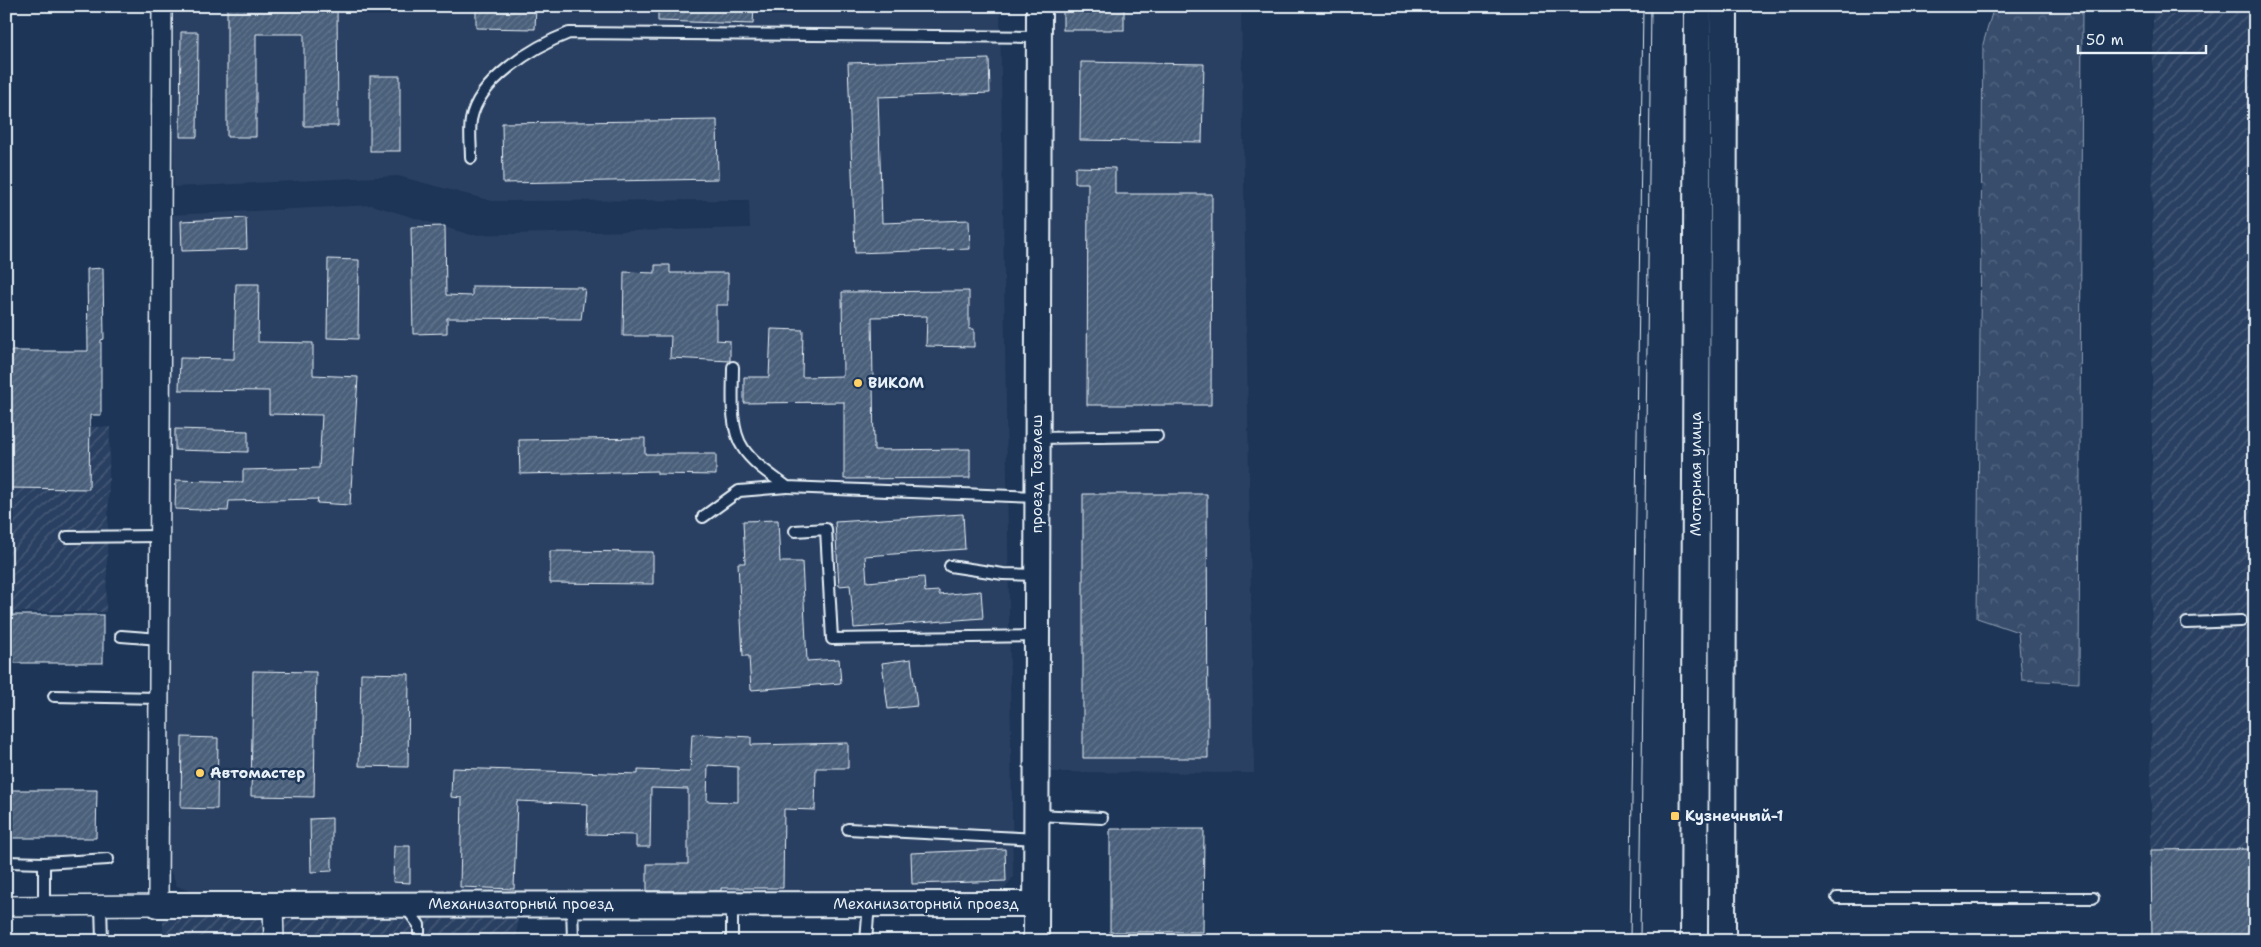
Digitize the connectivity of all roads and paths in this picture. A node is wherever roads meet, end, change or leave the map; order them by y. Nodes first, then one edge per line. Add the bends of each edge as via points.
1 (162, 6) edge
2 (1039, 6) edge
3 (1698, 6) edge
4 (1724, 6) edge
5 (1039, 37) junction
6 (471, 158) dead end
7 (1696, 344) junction
8 (1723, 344) junction
9 (734, 367) dead end
10 (1157, 436) dead end
11 (1038, 438) junction
12 (787, 487) junction
13 (1037, 497) junction
14 (703, 518) dead end
15 (795, 531) dead end
16 (160, 536) junction
17 (67, 537) dead end
18 (950, 566) dead end
19 (1037, 575) junction
20 (2241, 622) dead end
21 (2187, 623) dead end
22 (121, 636) dead end
23 (1038, 636) junction
24 (160, 639) junction
25 (54, 696) dead end
26 (159, 698) junction
27 (1036, 815) junction
28 (1102, 818) dead end
29 (848, 828) dead end
30 (1036, 839) junction
31 (108, 859) dead end
32 (6, 862) edge
33 (44, 863) junction
34 (1838, 898) dead end
35 (2093, 898) dead end
36 (403, 904) junction
37 (572, 904) junction
38 (732, 904) junction
39 (869, 904) junction
40 (1036, 904) junction
41 (101, 905) junction
42 (158, 905) junction
43 (273, 905) junction
44 (6, 906) edge
45 (44, 906) junction
46 (102, 941) edge
47 (274, 941) edge
48 (418, 941) edge
49 (573, 941) edge
50 (732, 941) edge
51 (866, 941) edge
52 (1036, 941) edge
53 (1694, 941) edge
54 (1722, 941) edge

1 - 16 street
2 - 5 street, проезд Тозелеш
3 - 7 main road, Моторная улица
4 - 8 main road, Моторная улица
5 - 6 lane via 569,33 510,66 481,97 471,119
5 - 11 street, проезд Тозелеш
7 - 8 main road
7 - 53 main road, Моторная улица
8 - 54 main road, Моторная улица
9 - 12 lane via 734,422 742,448
10 - 11 lane
11 - 13 street, проезд Тозелеш
12 - 13 lane
12 - 14 lane via 739,491
13 - 19 street, проезд Тозелеш
15 - 23 lane via 826,529 832,639
16 - 17 lane
16 - 24 street
18 - 19 lane via 1003,574
19 - 23 street, проезд Тозелеш
20 - 21 lane
22 - 24 lane
23 - 27 street, проезд Тозелеш
24 - 26 street
25 - 26 lane
26 - 42 street
27 - 28 lane
27 - 30 street, проезд Тозелеш
29 - 30 lane
30 - 40 street, проезд Тозелеш
31 - 33 lane
32 - 33 lane
33 - 45 lane
34 - 35 lane
36 - 37 street, Механизаторный проезд
36 - 43 street, Механизаторный проезд
36 - 48 lane via 418,924
37 - 38 street, Механизаторный проезд
37 - 49 lane
38 - 39 street, Механизаторный проезд
38 - 50 lane
39 - 40 street, Механизаторный проезд
39 - 51 lane
40 - 52 street, проезд Тозелеш
41 - 42 street, Механизаторный проезд
41 - 45 street, Механизаторный проезд
41 - 46 lane
42 - 43 street, Механизаторный проезд
43 - 47 street
44 - 45 street, Механизаторный проезд

